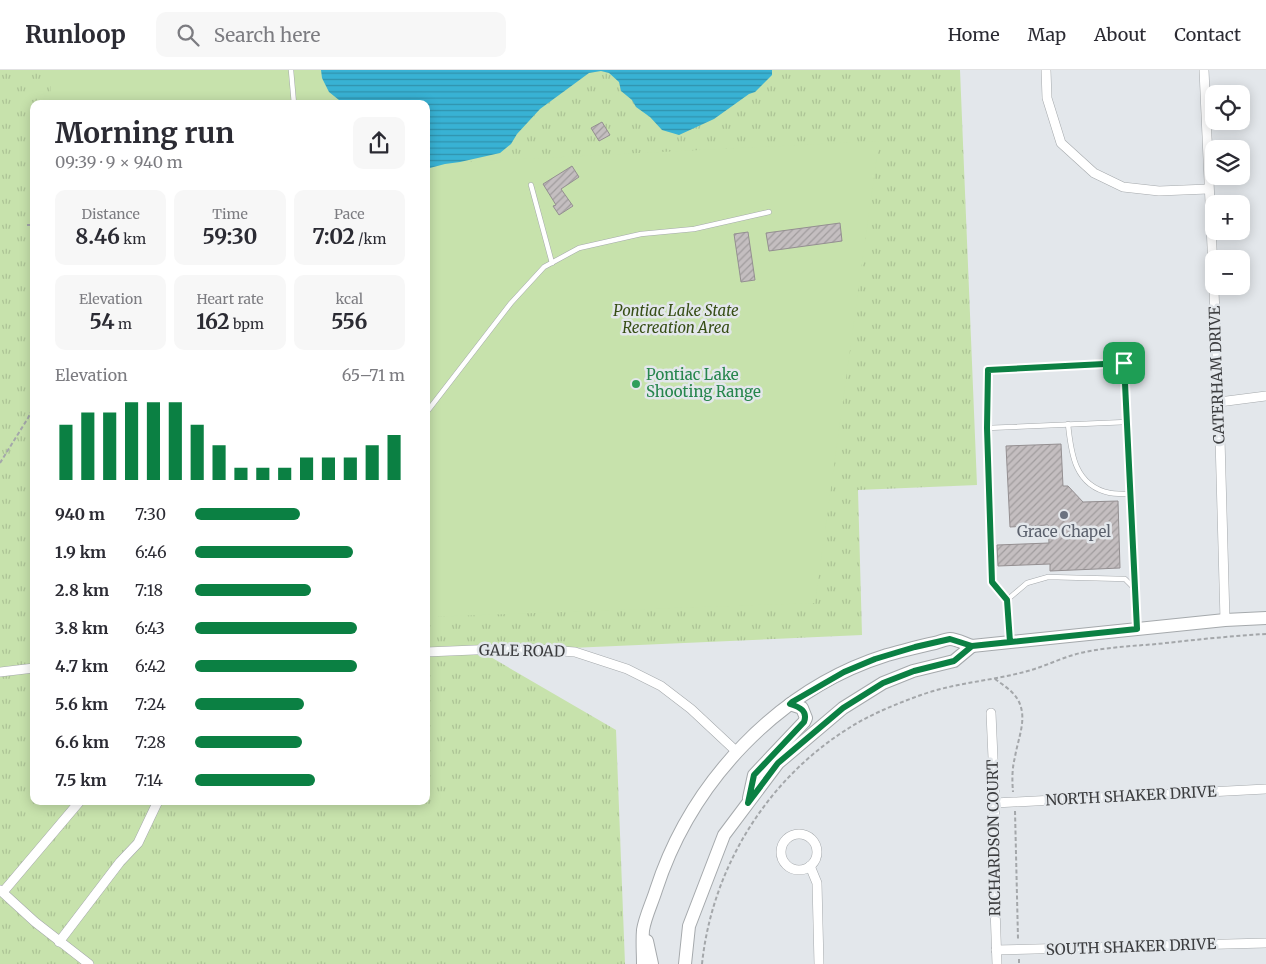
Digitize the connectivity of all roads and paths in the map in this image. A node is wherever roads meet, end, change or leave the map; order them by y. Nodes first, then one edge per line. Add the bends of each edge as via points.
1 (291, 70) edge
2 (1046, 70) edge
3 (1204, 70) edge
4 (294, 100) edge
5 (531, 185) dead end
6 (1208, 188) junction
7 (769, 212) dead end
8 (552, 263) junction
9 (1266, 396) edge
10 (1219, 402) junction
11 (430, 408) edge
12 (30, 414) edge
13 (1127, 422) junction
14 (1068, 424) junction
15 (987, 428) junction
16 (0, 463) edge
17 (1130, 494) junction
18 (1135, 589) junction
19 (1007, 600) junction
20 (1266, 618) edge
21 (1225, 620) junction
22 (1137, 629) junction
23 (1266, 634) edge
24 (1010, 642) junction
25 (972, 646) junction
26 (430, 652) edge
27 (882, 657) junction
28 (30, 668) edge
29 (0, 672) edge
30 (995, 679) junction
31 (889, 681) junction
32 (790, 704) junction
33 (991, 713) dead end
34 (737, 752) junction
35 (1266, 790) edge
36 (1014, 802) junction
37 (748, 803) junction
38 (995, 803) junction
39 (76, 805) edge
40 (156, 805) edge
41 (810, 866) junction
42 (1, 891) edge
43 (643, 929) junction
44 (59, 942) junction
45 (1266, 943) edge
46 (996, 950) junction
47 (1019, 950) junction
48 (89, 964) edge
49 (642, 964) edge
50 (652, 964) edge
51 (685, 964) edge
52 (702, 964) edge
53 (819, 964) edge
54 (997, 964) edge
55 (1019, 964) edge

1 - 4 lane
2 - 6 street via 1047,98 1062,143 1094,173 1123,188 1159,191
3 - 6 street, CATERHAM DRIVE
5 - 8 lane
6 - 10 street, CATERHAM DRIVE
7 - 8 lane via 694,229 632,236 579,248
8 - 11 lane via 544,266 511,303
9 - 10 street
10 - 21 street, CATERHAM DRIVE
12 - 16 path
13 - 14 lane
13 - 15 lane via 1124,363 988,370
13 - 17 lane
14 - 15 lane
14 - 17 lane via 1072,455 1081,476 1093,487 1110,493
15 - 19 lane via 992,582
17 - 18 lane
18 - 19 lane via 1125,579 1048,577 1027,583
18 - 22 lane
19 - 24 lane
20 - 21 main road
21 - 22 main road
22 - 24 main road
23 - 30 path via 1087,652 1042,668
24 - 25 main road
25 - 27 main road via 950,639
25 - 31 main road via 954,661
26 - 34 street, GALE ROAD via 522,648 575,652 627,669 661,686 691,708
27 - 31 main road via 891,671
27 - 32 main road via 844,672
28 - 29 street
30 - 36 path via 1019,701 1022,714 1013,768
30 - 52 path via 924,694 870,716 831,740 794,771 750,826 729,864 715,903
31 - 37 main road via 843,708 778,763
32 - 34 main road
32 - 37 main road via 802,708 806,718 754,775
33 - 38 street, RICHARDSON COURT
34 - 43 main road via 710,784 686,822 665,863
35 - 36 street, NORTH SHAKER DRIVE
36 - 38 street, NORTH SHAKER DRIVE
36 - 47 path
37 - 51 main road via 724,835 690,926
38 - 46 street, RICHARDSON COURT
39 - 42 street
40 - 44 street via 138,843
41 - 41 street via 817,857 814,840 803,834 791,835 783,844 784,861 793,869
41 - 53 street via 817,883
42 - 44 street
43 - 49 main road
43 - 50 main road
44 - 48 street
45 - 47 street, SOUTH SHAKER DRIVE
46 - 47 street, SOUTH SHAKER DRIVE
46 - 54 street, RICHARDSON COURT
47 - 55 path

